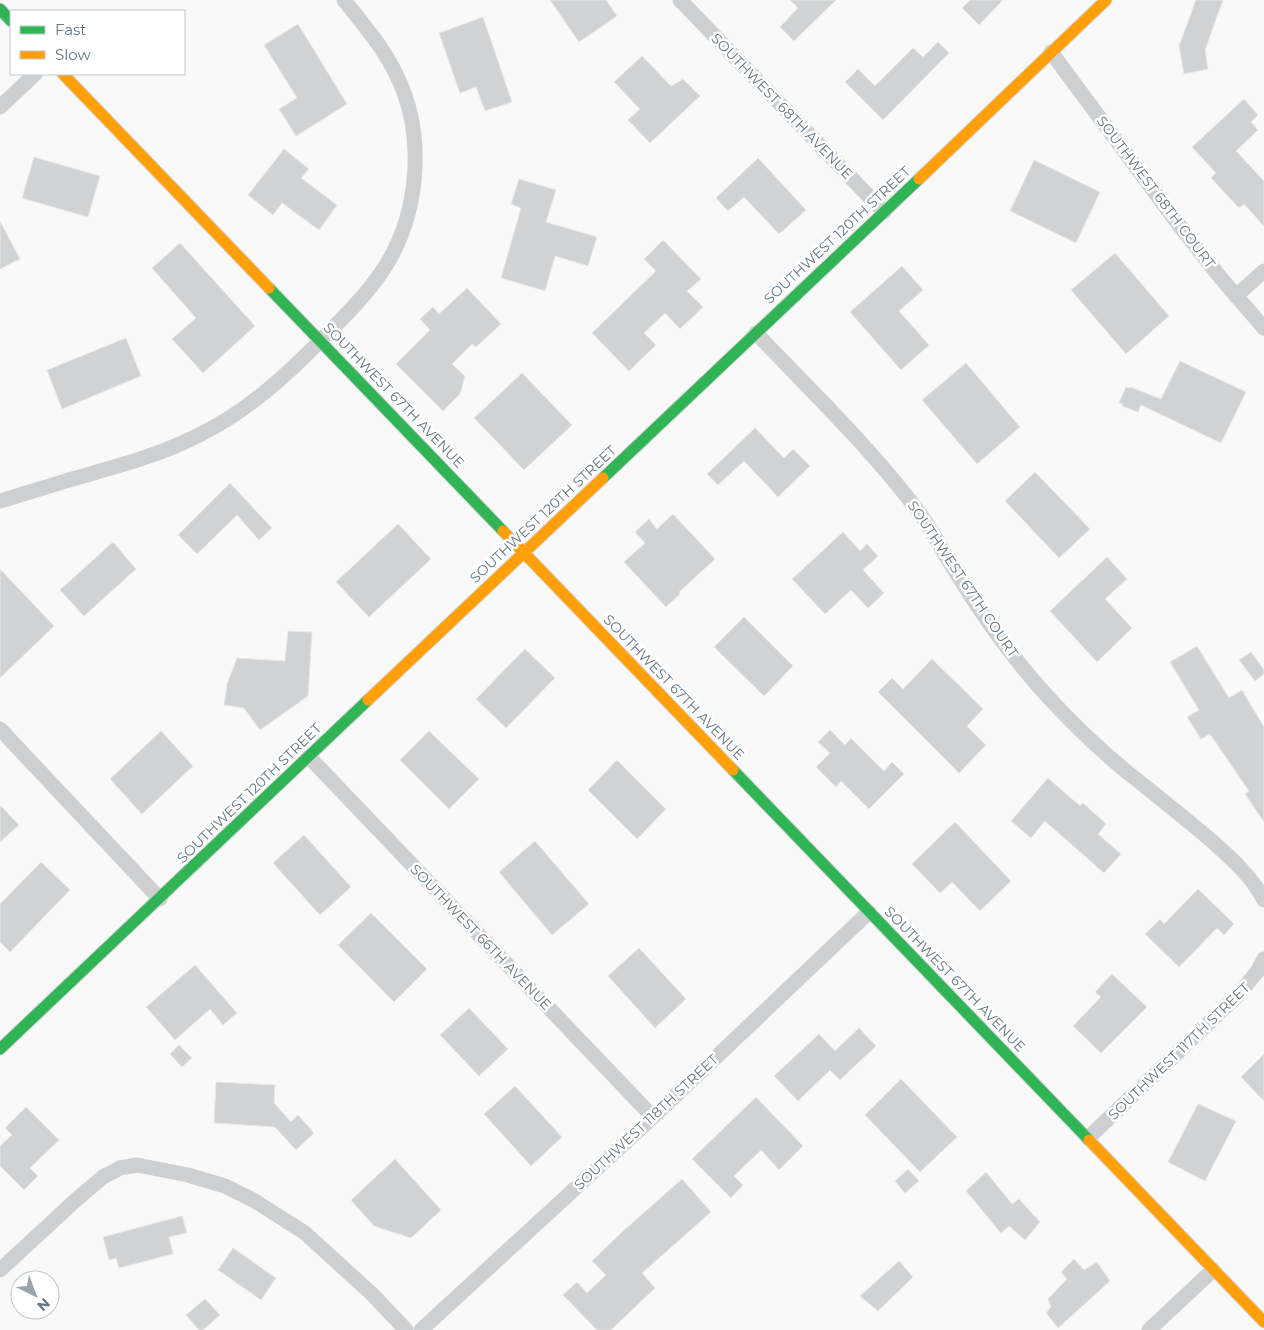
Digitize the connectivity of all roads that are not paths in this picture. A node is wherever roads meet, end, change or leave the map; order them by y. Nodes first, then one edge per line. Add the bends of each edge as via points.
1 (344, 0) edge
2 (680, 0) edge
3 (1106, 0) edge
4 (0, 9) edge
5 (10, 19) edge
6 (1051, 52) junction
7 (34, 75) edge
8 (64, 75) edge
9 (0, 107) edge
10 (884, 212) junction
11 (1264, 271) edge
12 (1236, 296) junction
13 (1264, 328) edge
14 (756, 333) junction
15 (321, 341) junction
16 (0, 502) edge
17 (524, 553) junction
18 (0, 729) edge
19 (309, 757) junction
20 (160, 899) junction
21 (1264, 900) edge
22 (869, 912) junction
23 (1264, 959) edge
24 (0, 1049) edge
25 (653, 1117) junction
26 (1088, 1138) junction
27 (2, 1264) edge
28 (1213, 1270) junction
29 (1264, 1322) edge
30 (406, 1330) edge
31 (422, 1330) edge
32 (1149, 1330) edge

1 - 15 street via 378,43 397,76 414,132 415,167 409,209 394,250 373,284
2 - 10 street, SOUTHWEST 68TH AVENUE
3 - 6 main road, SOUTHWEST 120TH STREET
4 - 5 main road
6 - 10 main road, SOUTHWEST 120TH STREET
6 - 12 street, SOUTHWEST 68TH COURT via 1179,225
7 - 9 street
8 - 15 main road, SOUTHWEST 67TH AVENUE
10 - 14 main road, SOUTHWEST 120TH STREET
11 - 12 street
12 - 13 street, SOUTHWEST 68TH COURT
14 - 17 main road, SOUTHWEST 120TH STREET
14 - 21 street, SOUTHWEST 67TH COURT via 898,486 931,530 988,622 1048,697 1107,755 1222,850 1255,884
15 - 16 street via 259,396 202,434 135,461
15 - 17 main road, SOUTHWEST 67TH AVENUE
17 - 19 main road, SOUTHWEST 120TH STREET
17 - 22 main road, SOUTHWEST 67TH AVENUE
18 - 20 street
19 - 20 main road, SOUTHWEST 120TH STREET
19 - 25 street, SOUTHWEST 66TH AVENUE
20 - 24 main road, SOUTHWEST 120TH STREET
22 - 25 street, SOUTHWEST 118TH STREET
22 - 26 main road, SOUTHWEST 67TH AVENUE
23 - 26 street, SOUTHWEST 117TH STREET via 1250,983
25 - 31 street, SOUTHWEST 118TH STREET
26 - 28 main road, SOUTHWEST 67TH AVENUE
27 - 30 street via 103,1177 120,1168 138,1165 225,1186 255,1201 305,1233
28 - 29 main road, SOUTHWEST 67TH AVENUE
28 - 32 street

